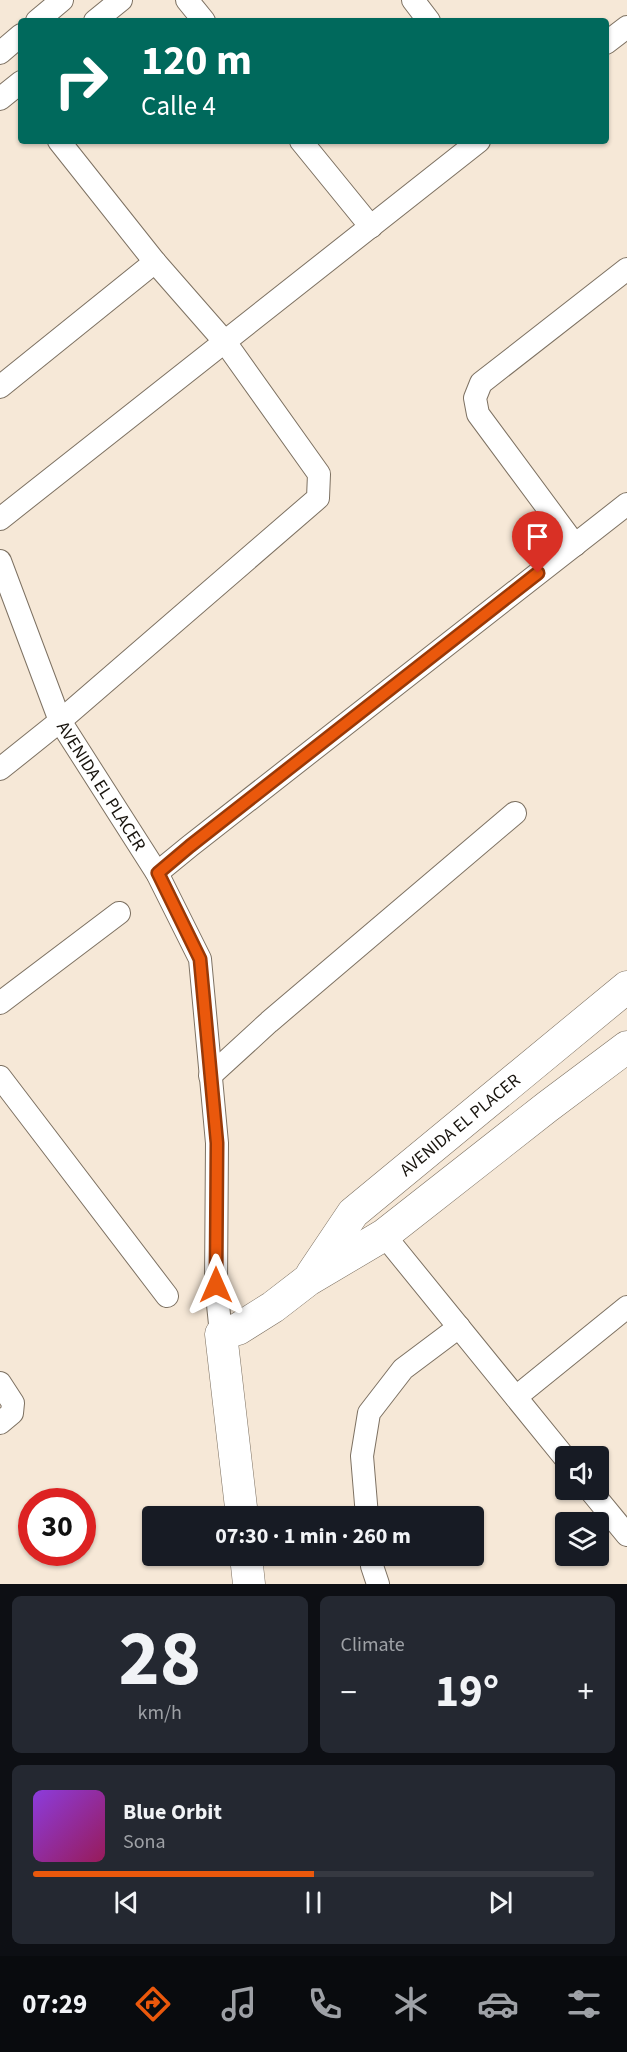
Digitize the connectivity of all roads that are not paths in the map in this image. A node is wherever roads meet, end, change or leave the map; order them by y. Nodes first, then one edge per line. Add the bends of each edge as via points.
1 (62, 0) edge
2 (121, 0) edge
3 (188, 0) edge
4 (413, 0) edge
5 (41, 18) edge
6 (99, 18) edge
7 (202, 18) edge
8 (427, 18) edge
9 (627, 27) edge
10 (18, 37) edge
11 (609, 41) edge
12 (0, 52) edge
13 (61, 144) edge
14 (303, 144) edge
15 (475, 144) edge
16 (371, 227) junction
17 (155, 262) junction
18 (627, 269) edge
19 (225, 342) junction
20 (0, 387) edge
21 (627, 504) edge
22 (0, 519) edge
23 (575, 545) junction
24 (0, 561) edge
25 (60, 721) junction
26 (0, 769) edge
27 (515, 813) dead end
28 (158, 873) junction
29 (119, 913) dead end
30 (627, 987) edge
31 (0, 1002) edge
32 (627, 1047) edge
33 (210, 1076) junction
34 (0, 1077) edge
35 (384, 1234) junction
36 (308, 1280) junction
37 (167, 1296) dead end
38 (627, 1307) edge
39 (459, 1327) junction
40 (221, 1334) junction
41 (0, 1383) edge
42 (516, 1397) junction
43 (0, 1423) edge
44 (556, 1446) edge
45 (599, 1500) edge
46 (241, 1506) edge
47 (366, 1506) edge
48 (626, 1532) edge
49 (247, 1566) edge
50 (372, 1566) edge
51 (249, 1584) edge
52 (378, 1584) edge

1 - 5 street
2 - 6 street
3 - 7 street
4 - 8 street
9 - 11 street
10 - 12 street
13 - 17 street
14 - 16 street
15 - 16 street
16 - 19 street
17 - 19 street
17 - 20 street
18 - 23 street via 482,384 475,398 478,414
19 - 22 street
19 - 25 street via 319,474 318,498
21 - 23 street
23 - 28 street
24 - 25 street, AVENIDA EL PLACER
25 - 26 street
25 - 28 street, AVENIDA EL PLACER
27 - 33 street
28 - 33 street, AVENIDA EL PLACER via 200,959
29 - 31 street
30 - 36 street, AVENIDA EL PLACER via 353,1213
32 - 35 street, AVENIDA EL PLACER
33 - 40 street, AVENIDA EL PLACER via 217,1143 216,1285
34 - 37 street
35 - 36 street, AVENIDA EL PLACER
35 - 39 street
36 - 40 street, AVENIDA EL PLACER via 238,1329
38 - 42 street
39 - 42 street
39 - 47 street via 403,1369 369,1413 362,1456
40 - 46 street
41 - 43 street via 13,1403 12,1413
42 - 44 street
45 - 48 street
49 - 51 street
50 - 52 street

